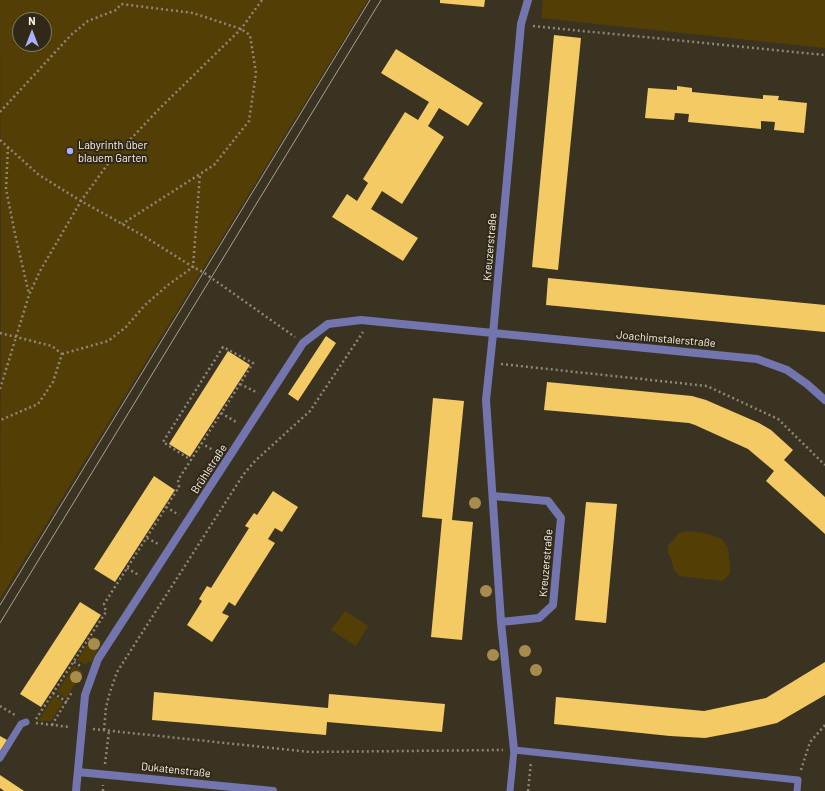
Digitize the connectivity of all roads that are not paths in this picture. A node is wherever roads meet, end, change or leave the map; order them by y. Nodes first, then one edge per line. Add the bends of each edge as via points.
1 (528, 0) edge
2 (493, 334) junction
3 (825, 400) edge
4 (493, 496) junction
5 (501, 622) junction
6 (26, 722) road end
7 (514, 750) junction
8 (0, 758) edge
9 (78, 772) junction
10 (76, 791) edge
11 (273, 791) edge
12 (510, 791) edge
13 (797, 791) edge

1 - 2 street, Kreuzerstraße via 521,24
2 - 3 street, Joachimstalerstraße via 757,359 787,370
2 - 4 street, Kreuzerstraße via 486,400
2 - 9 street, Brühlstraße via 361,320 328,324 304,343 98,659 85,695
4 - 5 street, Kreuzerstraße
4 - 5 street, Kreuzerstraße via 548,501 561,518 553,605 539,618
5 - 7 street, Kreuzerstraße
6 - 8 lane via 21,724
7 - 12 lane
7 - 13 lane via 798,780
9 - 10 street, Brühlstraße
9 - 11 street, Dukatenstraße

